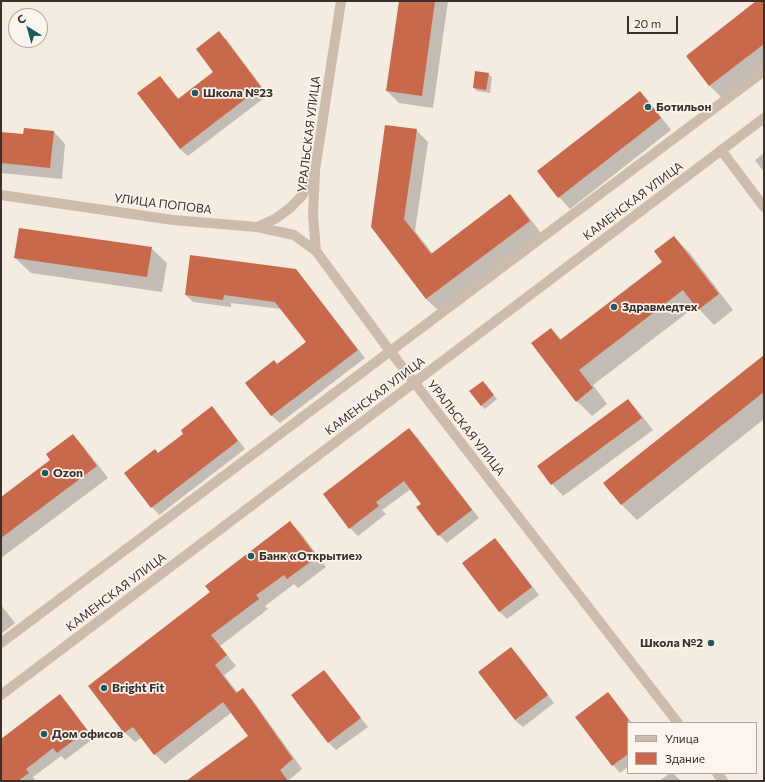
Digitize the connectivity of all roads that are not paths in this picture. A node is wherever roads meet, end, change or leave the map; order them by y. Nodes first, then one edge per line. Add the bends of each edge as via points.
1 (341, 1) edge
2 (764, 71) edge
3 (764, 118) edge
4 (721, 150) junction
5 (315, 170) junction
6 (1, 195) edge
7 (764, 207) edge
8 (257, 227) junction
9 (316, 251) junction
10 (390, 351) junction
11 (415, 383) junction
12 (1, 643) edge
13 (1, 695) edge
14 (677, 722) edge

1 - 5 street, УРАЛЬСКАЯ УЛИЦА
2 - 10 street
3 - 4 street, КАМЕНСКАЯ УЛИЦА
4 - 7 street
4 - 11 street, КАМЕНСКАЯ УЛИЦА
5 - 8 street via 310,184 290,208
5 - 9 street, УРАЛЬСКАЯ УЛИЦА via 313,215
6 - 8 street, УЛИЦА ПОПОВА via 173,220
8 - 9 street, УЛИЦА ПОПОВА via 294,235
9 - 10 street, УРАЛЬСКАЯ УЛИЦА
10 - 11 street, УРАЛЬСКАЯ УЛИЦА
10 - 12 street
11 - 13 street, КАМЕНСКАЯ УЛИЦА
11 - 14 street, УРАЛЬСКАЯ УЛИЦА

